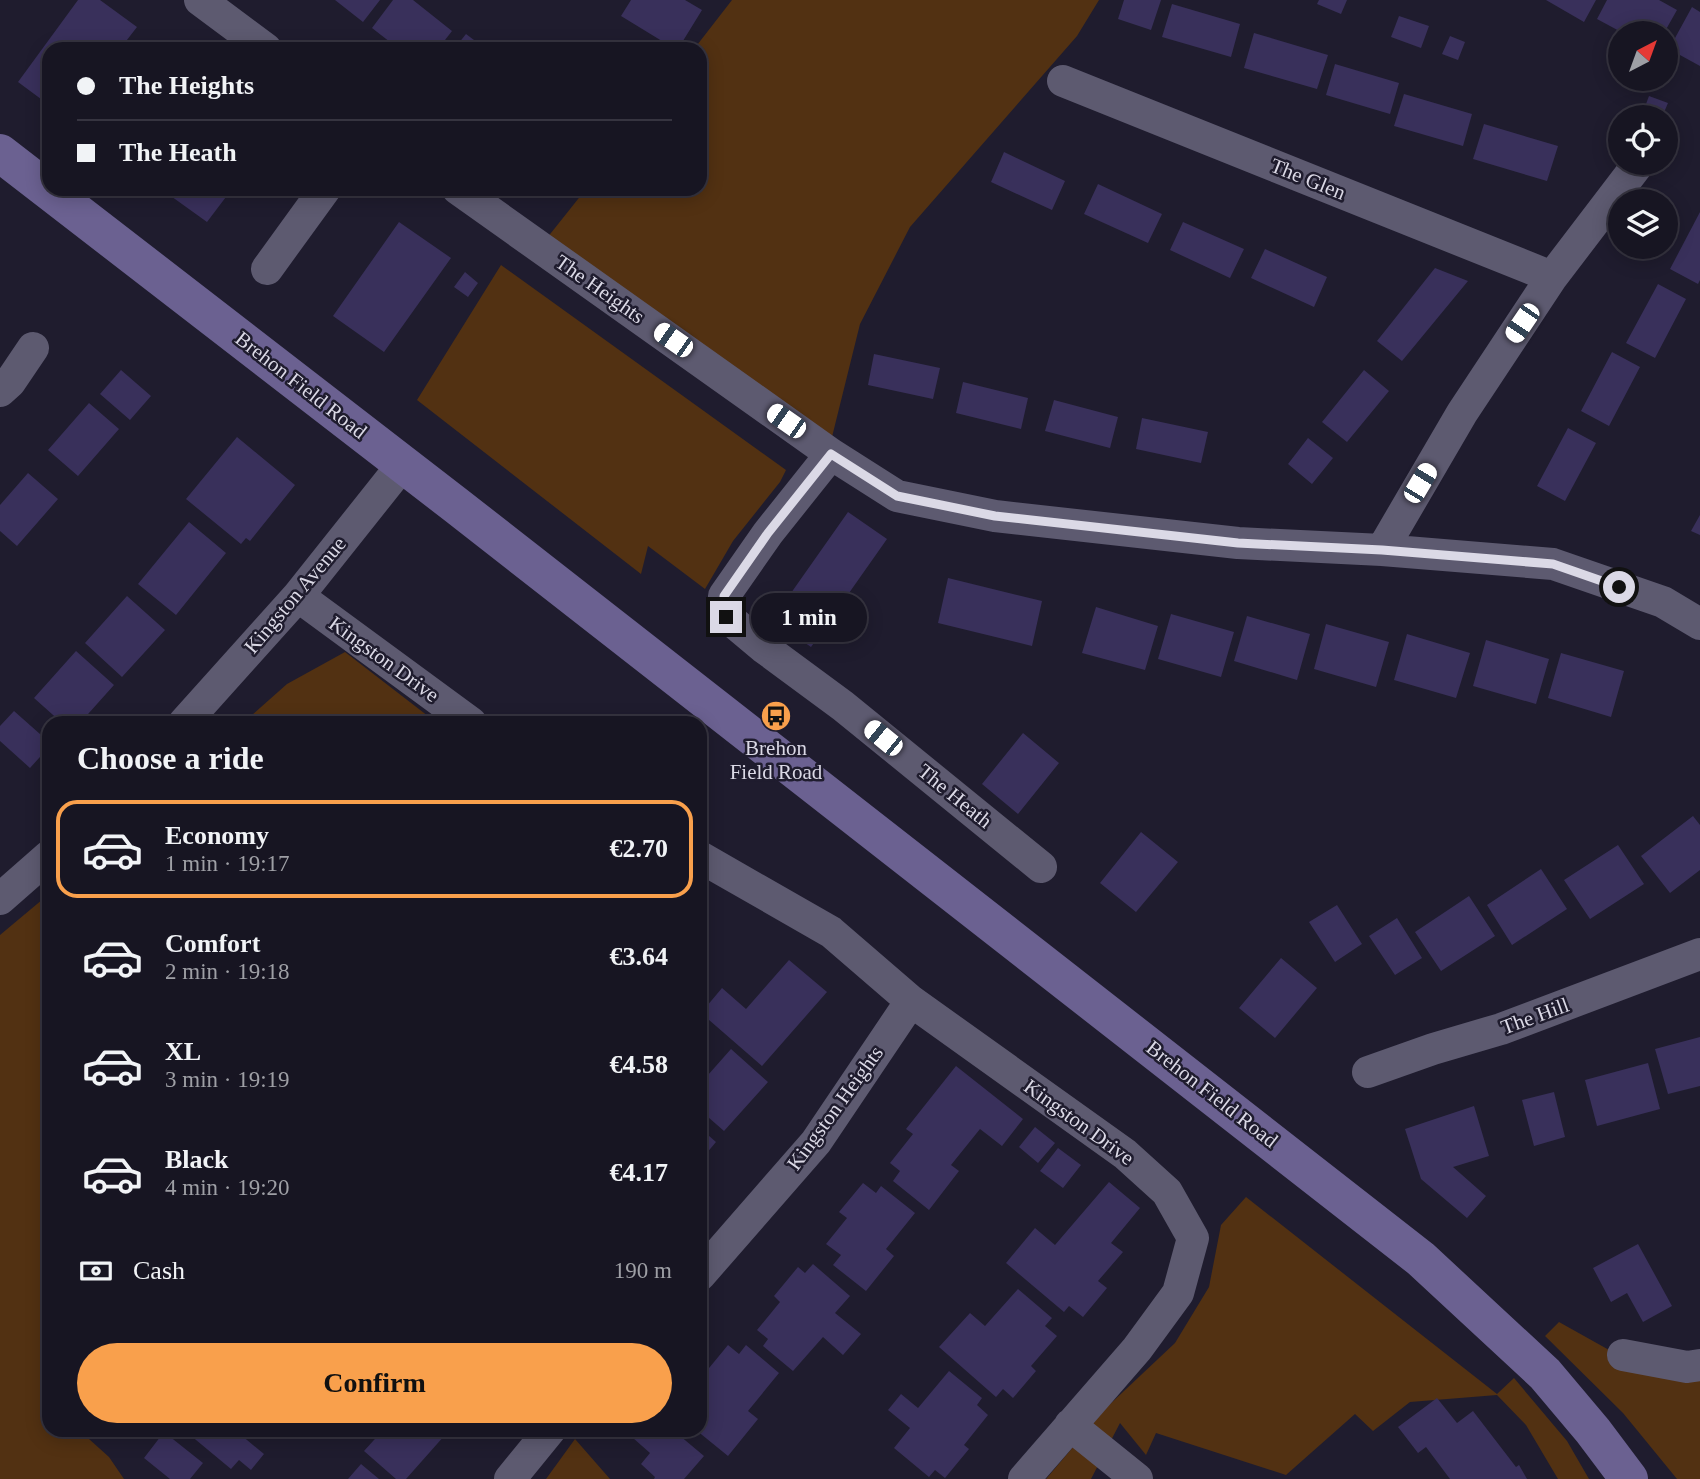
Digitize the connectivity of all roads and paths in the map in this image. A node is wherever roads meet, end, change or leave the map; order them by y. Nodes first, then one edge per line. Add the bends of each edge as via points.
1 (200, 0) edge
2 (257, 42) edge
3 (1063, 81) dead end
4 (0, 153) edge
5 (1630, 175) edge
6 (42, 185) edge
7 (56, 196) edge
8 (320, 196) edge
9 (468, 196) edge
10 (267, 269) dead end
11 (1552, 277) junction
12 (33, 348) dead end
13 (0, 391) edge
14 (831, 454) junction
15 (402, 464) junction
16 (1382, 550) junction
17 (298, 596) junction
18 (1700, 624) edge
19 (190, 716) edge
20 (461, 716) edge
21 (707, 861) edge
22 (42, 862) edge
23 (1041, 867) dead end
24 (0, 899) edge
25 (1700, 954) edge
26 (911, 1001) junction
27 (1368, 1072) dead end
28 (707, 1267) edge
29 (1623, 1355) dead end
30 (1700, 1365) edge
31 (1070, 1425) junction
32 (544, 1437) edge
33 (510, 1479) edge
34 (1024, 1479) edge
35 (1137, 1479) edge
36 (1629, 1479) edge

1 - 2 street
3 - 11 street, The Glen
4 - 6 main road, Brehon Field Road
5 - 11 street
7 - 15 main road, Brehon Field Road
8 - 10 street
9 - 14 street, The Heights
11 - 16 street via 1462,413
12 - 13 street
14 - 16 street, The Heights via 897,496 995,516 1238,543
14 - 23 street, The Heath via 724,596 726,617 844,706
15 - 17 street, Kingston Avenue
15 - 36 main road, Brehon Field Road via 1421,1259 1545,1374
16 - 18 street, The Heights via 1553,564 1663,603
17 - 19 street, Kingston Avenue
17 - 20 street, Kingston Drive
21 - 26 street, Kingston Drive via 831,932
22 - 24 street
25 - 27 street, The Hill via 1501,1029
26 - 28 street, Kingston Heights via 816,1142
26 - 31 street, Kingston Drive via 1125,1154 1167,1192 1193,1238 1178,1293 1137,1349
29 - 30 street via 1687,1367
31 - 34 street, Kingston Drive
31 - 35 street
32 - 33 street

